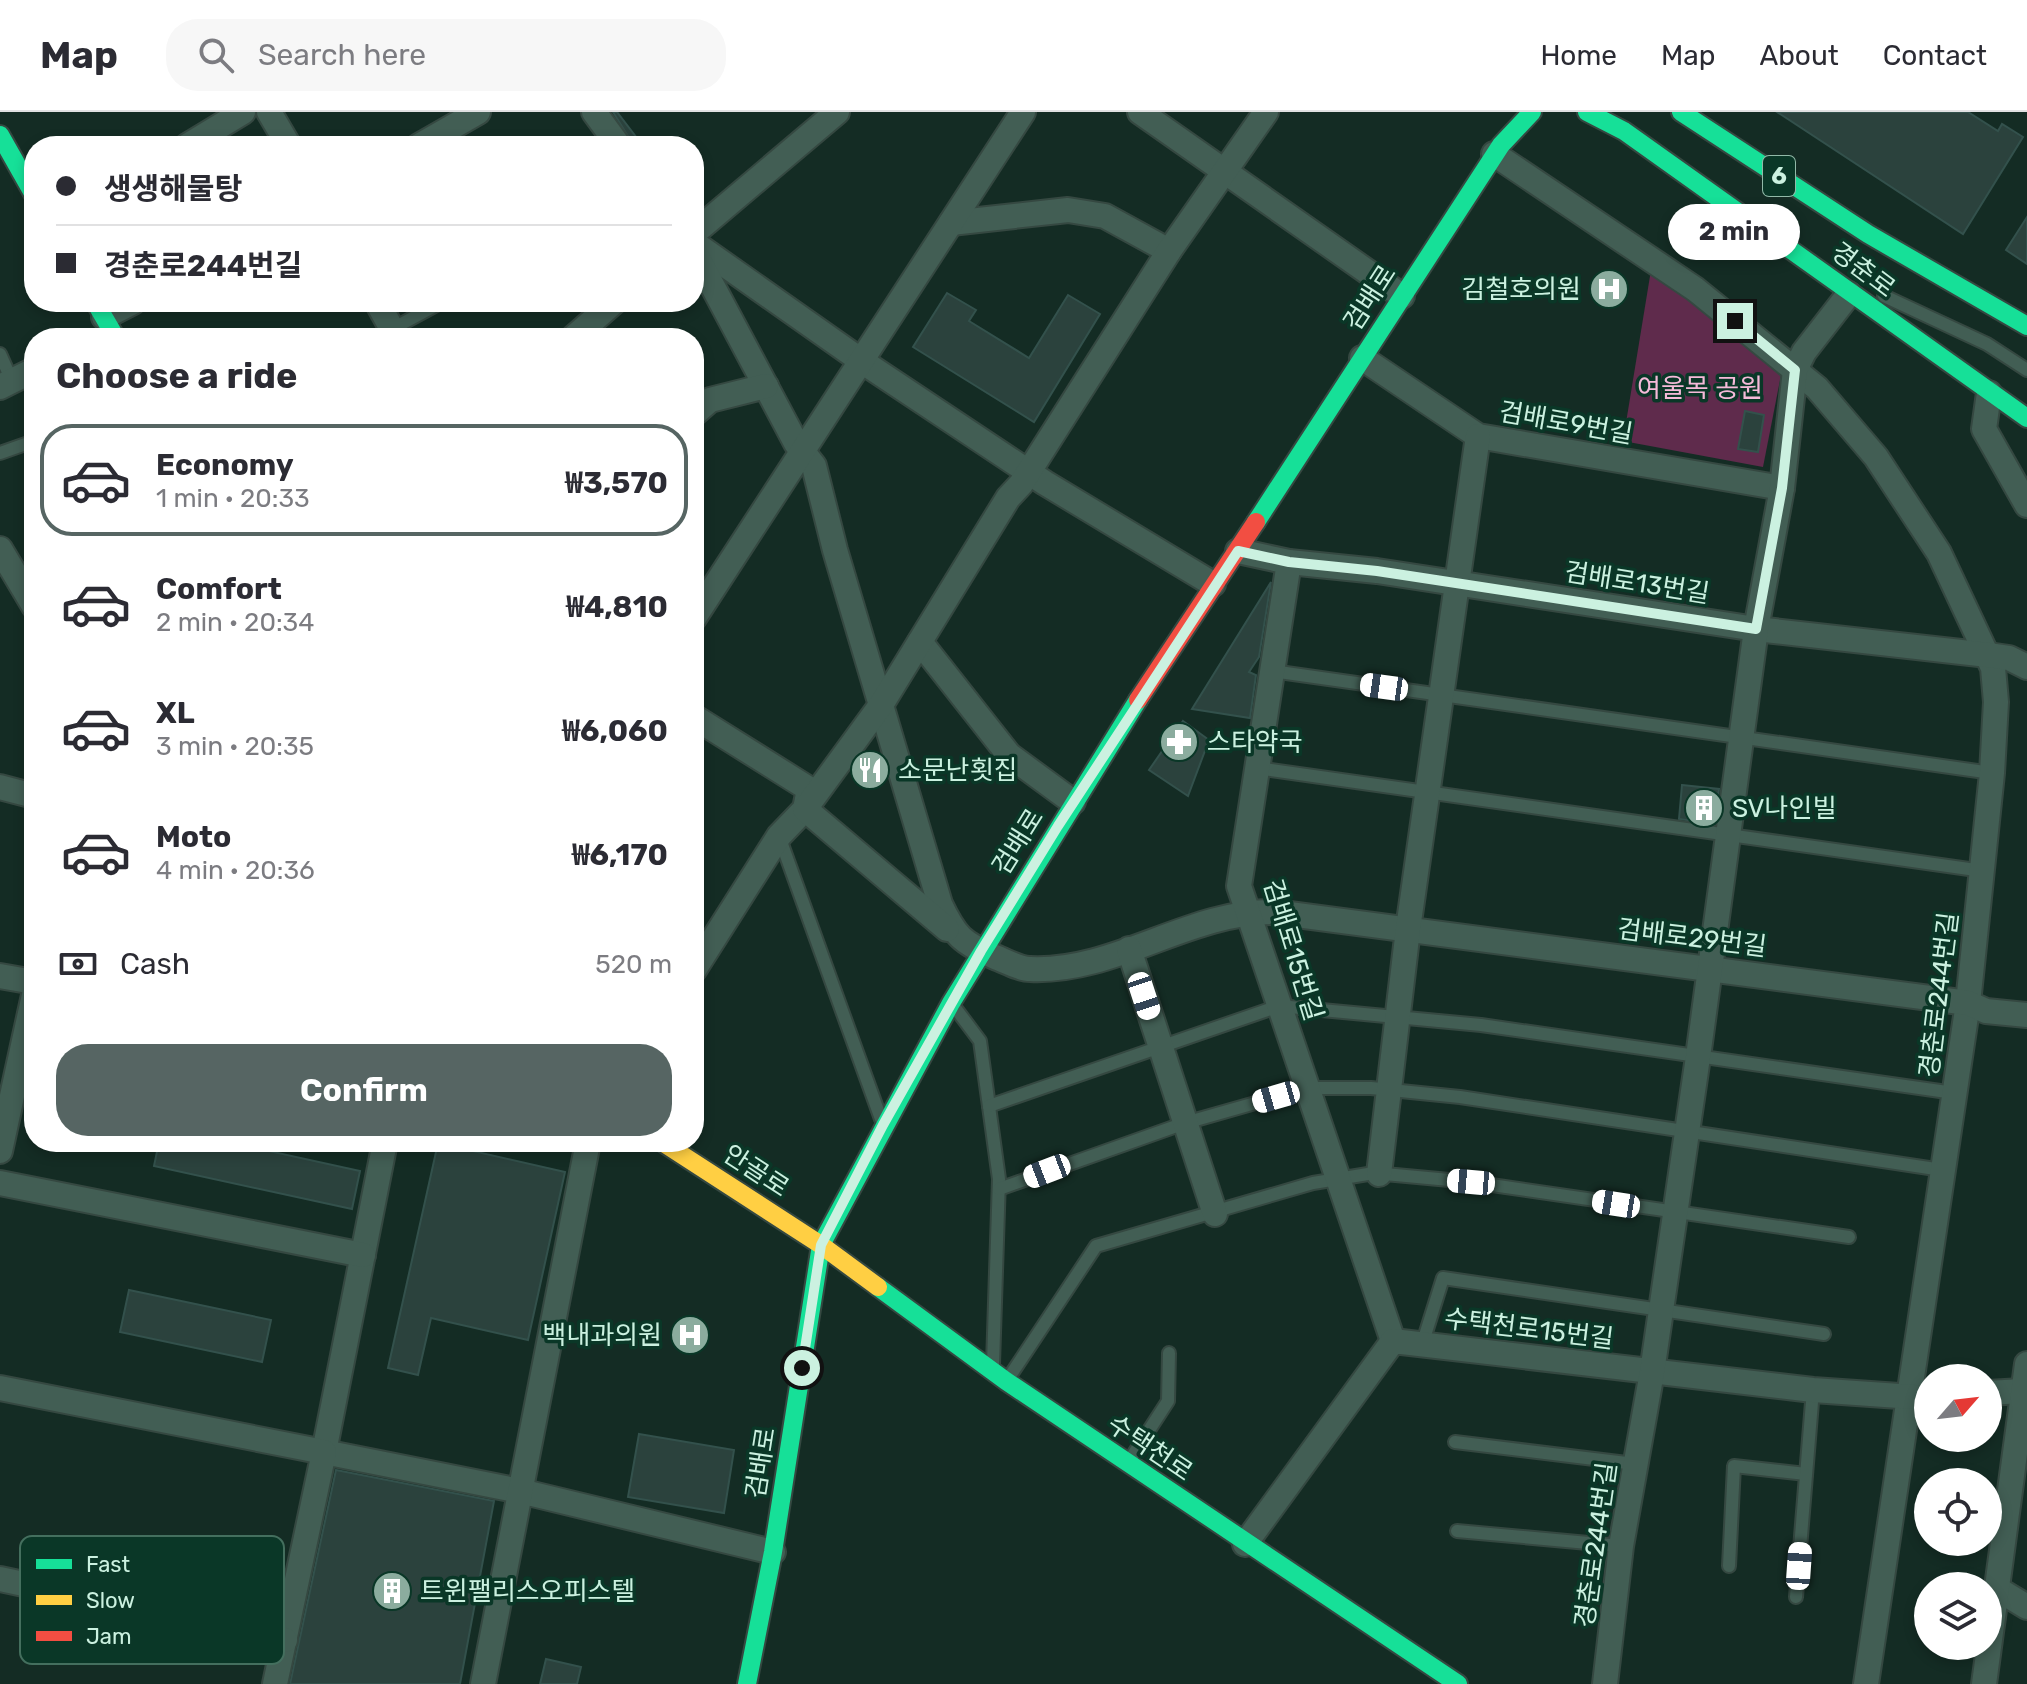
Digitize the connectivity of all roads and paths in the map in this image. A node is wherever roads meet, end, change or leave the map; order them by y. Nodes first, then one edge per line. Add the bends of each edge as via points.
1 (243, 112) edge
2 (269, 112) edge
3 (478, 112) edge
4 (594, 112) edge
5 (837, 112) edge
6 (1023, 112) edge
7 (1140, 112) edge
8 (1266, 112) edge
9 (1532, 112) edge
10 (1587, 112) edge
11 (1687, 114) edge
12 (0, 135) edge
13 (203, 136) edge
14 (283, 136) edge
15 (436, 136) edge
16 (612, 136) edge
17 (1494, 154) junction
18 (1223, 172) junction
19 (24, 177) edge
20 (951, 223) junction
21 (704, 225) edge
22 (704, 250) edge
23 (1169, 251) junction
24 (704, 270) edge
25 (1825, 273) junction
26 (1849, 294) junction
27 (1402, 296) junction
28 (122, 312) edge
29 (427, 312) edge
30 (603, 312) edge
31 (106, 326) edge
32 (2027, 326) edge
33 (402, 328) edge
34 (584, 328) edge
35 (0, 354) edge
36 (1362, 358) junction
37 (863, 362) junction
38 (1795, 370) junction
39 (2027, 370) edge
40 (24, 375) edge
41 (6, 384) edge
42 (766, 386) junction
43 (1989, 393) junction
44 (704, 405) edge
45 (2027, 418) edge
46 (1478, 436) junction
47 (24, 445) edge
48 (802, 450) junction
49 (0, 453) edge
50 (1029, 472) junction
51 (1782, 488) junction
52 (2027, 505) edge
53 (0, 549) edge
54 (1238, 551) junction
55 (1289, 562) junction
56 (1455, 583) junction
57 (1213, 584) junction
58 (24, 589) edge
59 (704, 602) edge
60 (1756, 629) junction
61 (920, 642) junction
62 (1988, 655) junction
63 (2027, 667) edge
64 (1272, 671) junction
65 (1441, 695) junction
66 (881, 705) junction
67 (704, 723) edge
68 (1741, 738) junction
69 (1257, 768) junction
70 (1992, 773) junction
71 (0, 787) edge
72 (1427, 792) junction
73 (24, 793) edge
74 (1073, 802) junction
75 (805, 809) junction
76 (1728, 835) junction
77 (779, 836) junction
78 (1983, 871) junction
79 (1247, 912) junction
80 (1408, 929) junction
81 (955, 935) junction
82 (1129, 949) junction
83 (981, 951) junction
84 (704, 954) edge
85 (1709, 968) junction
86 (0, 976) edge
87 (24, 980) edge
88 (951, 1003) junction
89 (1968, 1003) junction
90 (1279, 1006) junction
91 (2027, 1015) edge
92 (1397, 1017) junction
93 (24, 1041) edge
94 (1160, 1044) junction
95 (1698, 1057) junction
96 (1308, 1088) junction
97 (1389, 1090) junction
98 (1954, 1093) junction
99 (989, 1106) junction
100 (1185, 1123) junction
101 (883, 1125) junction
102 (1687, 1130) junction
103 (0, 1151) edge
104 (383, 1152) edge
105 (586, 1152) edge
106 (677, 1152) edge
107 (1942, 1170) junction
108 (1379, 1174) junction
109 (1340, 1180) junction
110 (0, 1183) edge
111 (999, 1189) junction
112 (1675, 1212) junction
113 (1215, 1214) junction
114 (1849, 1237) dead end
115 (821, 1245) junction
116 (363, 1255) junction
117 (1660, 1309) junction
118 (1824, 1334) dead end
119 (1393, 1341) junction
120 (1422, 1345) junction
121 (1169, 1353) dead end
122 (1922, 1364) edge
123 (2027, 1364) edge
124 (1652, 1372) junction
125 (999, 1376) junction
126 (0, 1388) edge
127 (1813, 1390) junction
128 (2022, 1391) junction
129 (2002, 1392) edge
130 (1914, 1398) edge
131 (1914, 1420) edge
132 (1455, 1442) dead end
133 (324, 1452) junction
134 (1128, 1464) junction
135 (1635, 1464) junction
136 (1806, 1474) junction
137 (520, 1491) junction
138 (1457, 1531) dead end
139 (1245, 1544) junction
140 (1621, 1546) junction
141 (773, 1552) junction
142 (1729, 1566) dead end
143 (2001, 1572) edge
144 (0, 1579) edge
145 (20, 1583) edge
146 (2002, 1592) edge
147 (1796, 1597) dead end
148 (2027, 1607) edge
149 (285, 1640) joint
150 (284, 1644) edge
151 (1988, 1660) edge
152 (280, 1664) edge
153 (275, 1684) edge
154 (483, 1684) edge
155 (747, 1684) edge
156 (1458, 1684) edge
157 (1605, 1684) edge
158 (1866, 1684) edge
159 (1984, 1684) edge

1 - 13 street
2 - 14 street
3 - 15 street
4 - 16 street
5 - 21 street
6 - 20 street
7 - 18 street
8 - 18 street
9 - 17 street, 검배로
10 - 25 street, 경춘로 via 1624,131
11 - 32 street, 경춘로 / 6 via 1868,234
12 - 19 street
17 - 27 street, 검배로
17 - 38 street, 경춘로244번길 via 1695,289
18 - 23 street
18 - 27 street
20 - 23 street via 1068,210 1105,216
20 - 37 street
22 - 37 street
23 - 50 street
24 - 42 street
25 - 26 street, 경춘로
25 - 39 lane via 1863,285 1987,344
26 - 38 street, 경춘로244번길
26 - 43 street, 경춘로
27 - 36 street, 검배로
28 - 31 street
29 - 33 lane
30 - 34 street
35 - 41 lane
36 - 46 street, 검배로9번길
36 - 54 street, 검배로
37 - 48 street
37 - 50 street
38 - 51 street, 경춘로244번길
38 - 62 street, 경춘로244번길 via 1817,388 1888,474 1939,553
40 - 41 street
42 - 44 street
42 - 48 street
43 - 45 street, 경춘로
43 - 52 street via 1984,429
46 - 51 street, 검배로9번길
46 - 56 street
47 - 49 lane
48 - 59 street
48 - 66 street via 814,466
50 - 57 street
50 - 61 street
51 - 60 street, 경춘로244번길
53 - 58 street
54 - 55 street, 검배로13번길
54 - 57 street, 검배로
55 - 56 street, 검배로13번길
55 - 64 street, 검배로15번길
56 - 60 street, 검배로13번길
56 - 65 street
57 - 74 street, 검배로
60 - 62 street, 검배로13번길
60 - 68 street, 경춘로244번길
61 - 66 street
61 - 74 street via 1009,755
62 - 63 street, 검배로13번길
62 - 70 street, 경춘로244번길 via 1996,702
64 - 65 lane
64 - 69 street, 검배로15번길
65 - 68 lane
65 - 72 street
66 - 75 street
66 - 81 street via 940,904
67 - 75 street via 809,789
68 - 70 lane
68 - 76 street, 경춘로244번길
69 - 72 lane
69 - 79 street, 검배로15번길 via 1239,886
70 - 78 street, 경춘로244번길
71 - 73 street
72 - 76 lane
72 - 80 street
74 - 83 street, 검배로
75 - 77 street
75 - 81 street, 검배로29번길
76 - 78 lane
76 - 85 street, 경춘로244번길
77 - 84 street
77 - 101 lane
78 - 89 street, 경춘로244번길
79 - 80 street, 검배로29번길
79 - 82 street, 검배로29번길
79 - 90 street, 검배로15번길
80 - 85 street, 검배로29번길
80 - 92 street
81 - 83 street, 검배로29번길
82 - 83 street, 검배로29번길 via 1078,966 1026,970
82 - 94 street
83 - 88 street, 검배로
85 - 89 street, 검배로29번길
85 - 95 street, 경춘로244번길
86 - 87 street
88 - 99 lane via 980,1041
88 - 101 street, 검배로
89 - 91 street, 검배로29번길 via 1986,1011
89 - 98 street, 경춘로244번길
90 - 92 lane
90 - 94 lane
90 - 96 street, 검배로15번길
92 - 95 lane
92 - 97 street
93 - 103 street
94 - 99 lane
94 - 100 street
95 - 98 lane
95 - 102 street, 경춘로244번길
96 - 97 lane
96 - 100 lane
96 - 109 street, 검배로15번길
97 - 102 lane
97 - 108 street
98 - 107 street, 경춘로244번길
99 - 111 lane
100 - 111 lane
100 - 113 street
101 - 115 street, 검배로
102 - 107 lane
102 - 112 street, 경춘로244번길
104 - 116 street
105 - 137 street
106 - 115 street, 안골로
107 - 122 street, 경춘로244번길
108 - 109 lane
108 - 112 lane
109 - 113 lane via 1313,1183
109 - 119 street, 검배로15번길
110 - 116 street
111 - 125 lane
112 - 114 lane
112 - 117 street, 경춘로244번길
113 - 125 lane via 1096,1246
115 - 125 street, 수택천로
115 - 141 street, 검배로
116 - 133 street
117 - 118 lane
117 - 120 lane via 1443,1278
117 - 124 street, 경춘로244번길
119 - 120 street, 수택천로15번길
119 - 139 street
120 - 124 street, 수택천로15번길
121 - 134 lane via 1168,1401
123 - 128 street
124 - 127 street, 수택천로15번길
124 - 135 street, 경춘로244번길
125 - 134 street, 수택천로
126 - 133 street
127 - 130 street, 수택천로15번길
127 - 136 lane
128 - 129 street
128 - 143 street
131 - 158 street, 경춘로244번길
132 - 135 lane
133 - 137 street
133 - 149 street
134 - 139 street, 수택천로
135 - 140 street, 경춘로244번길
136 - 142 lane via 1734,1466
136 - 147 lane
137 - 141 street
137 - 154 street
138 - 140 lane
139 - 156 street, 수택천로
140 - 157 street, 경춘로244번길
141 - 155 street, 검배로
144 - 145 street
146 - 148 street
149 - 150 street
151 - 159 street
152 - 153 street

